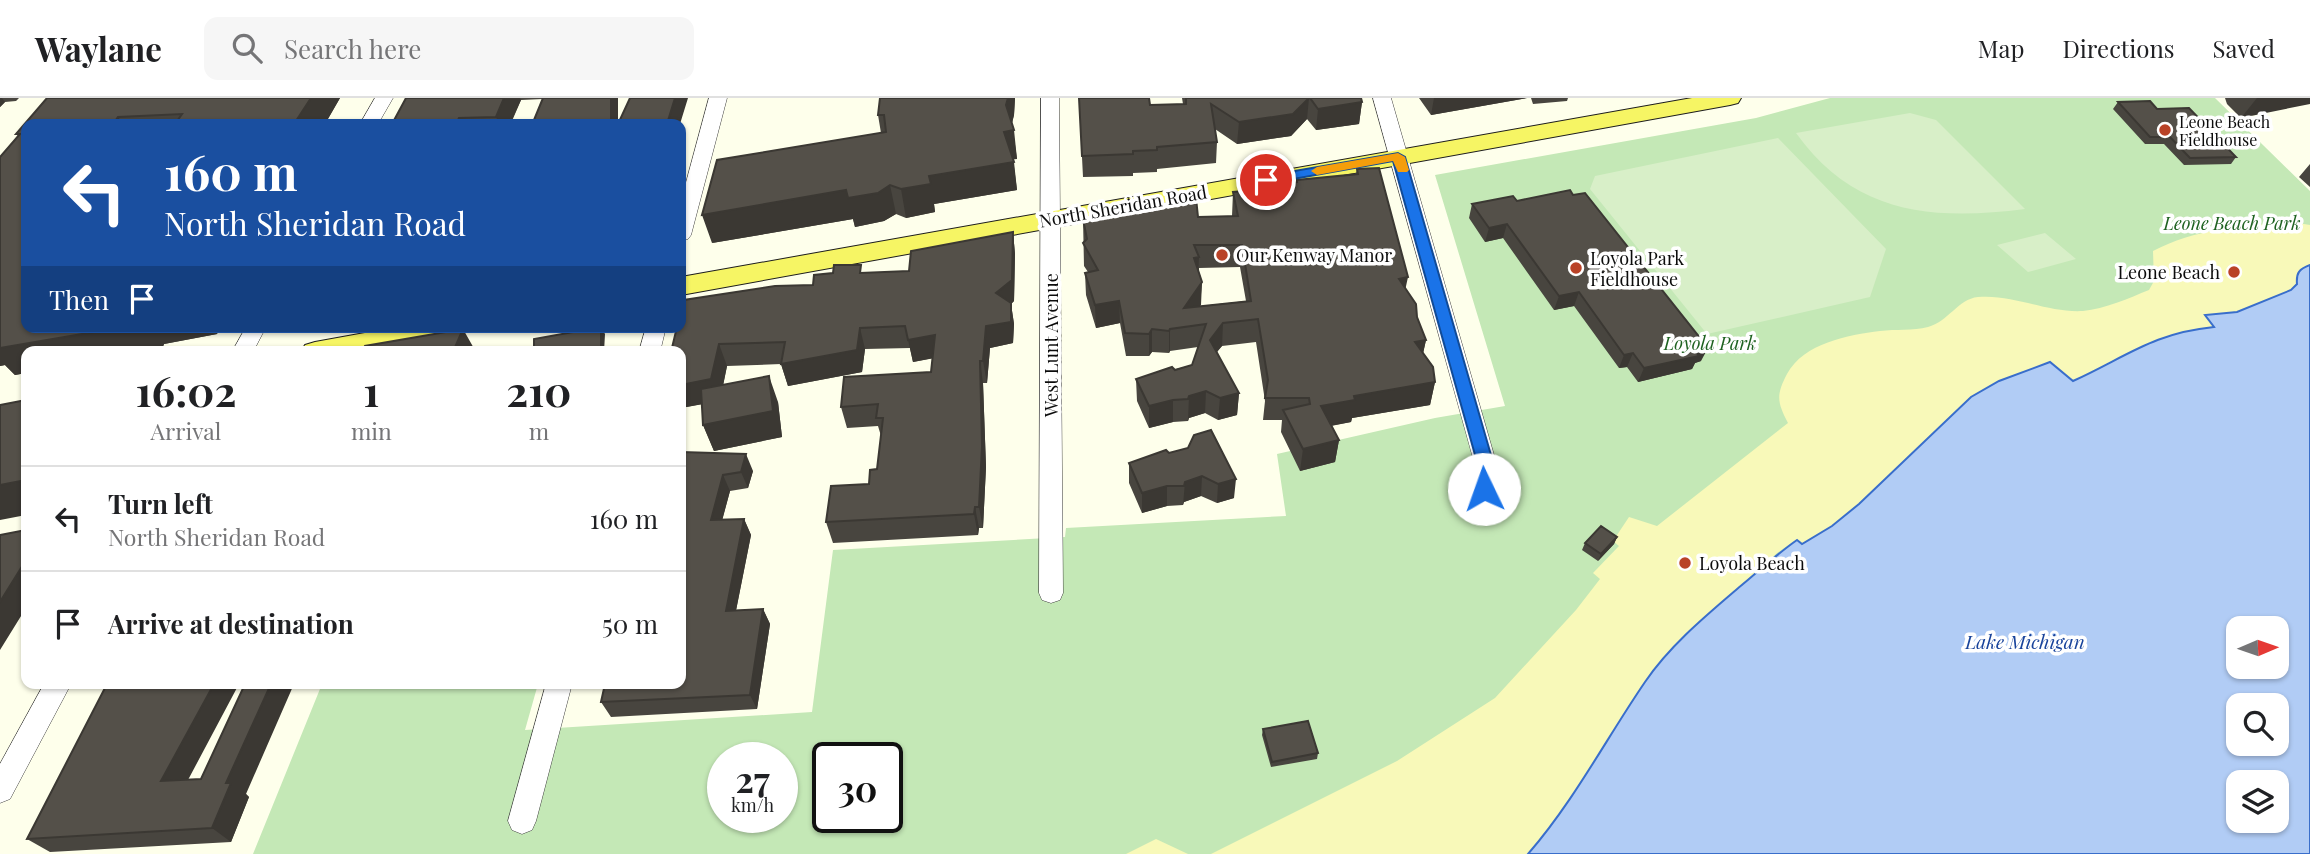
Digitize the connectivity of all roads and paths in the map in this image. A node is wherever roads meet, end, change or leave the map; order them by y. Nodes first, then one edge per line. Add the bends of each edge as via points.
1 (384, 98) edge
2 (718, 98) edge
3 (1050, 98) edge
4 (1382, 98) edge
5 (1721, 99) edge
6 (372, 119) edge
7 (1398, 157) junction
8 (686, 216) edge
9 (1051, 219) junction
10 (686, 285) edge
11 (418, 333) edge
12 (348, 346) edge
13 (1484, 489) dead end
14 (1051, 593) dead end
15 (55, 689) edge
16 (558, 689) edge
17 (0, 790) edge
18 (522, 821) dead end

1 - 6 street
2 - 8 street
3 - 9 street, West Lunt Avenue
4 - 7 street
5 - 7 main road, North Sheridan Road
7 - 9 main road, North Sheridan Road
7 - 13 street via 1485,462
9 - 10 main road, North Sheridan Road
9 - 14 street, West Lunt Avenue
11 - 12 main road
15 - 17 street
16 - 18 street

